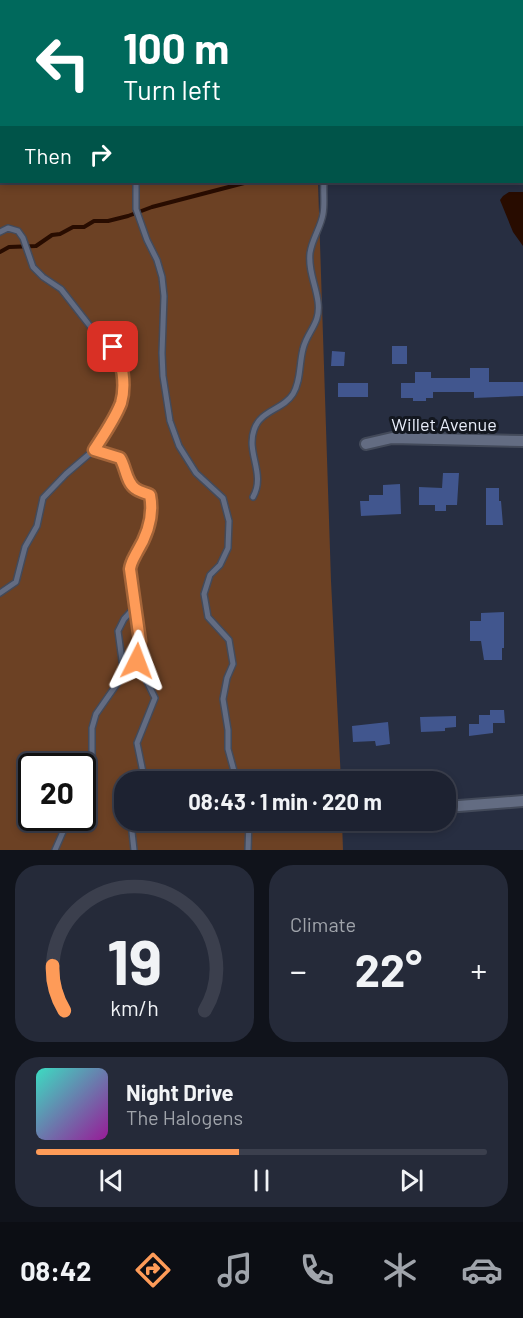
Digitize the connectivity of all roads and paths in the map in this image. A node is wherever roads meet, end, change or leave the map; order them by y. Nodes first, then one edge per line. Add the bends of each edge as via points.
1 (136, 183) edge
2 (324, 183) edge
3 (0, 232) edge
4 (523, 441) edge
5 (366, 444) dead end
6 (94, 450) junction
7 (253, 497) dead end
8 (0, 593) edge
9 (135, 607) junction
10 (93, 753) edge
11 (143, 771) edge
12 (234, 771) edge
13 (523, 801) edge
14 (456, 806) edge
15 (63, 831) edge
16 (132, 831) edge
17 (249, 831) edge
18 (55, 850) edge
19 (134, 850) edge
20 (248, 850) edge

1 - 12 lane via 136,208 162,277 163,376 170,421 179,446 196,473 223,498 229,521 228,548 210,575 204,594 208,617 229,640 233,664 223,699
2 - 7 lane via 323,215 310,252 318,319 303,348 293,395 261,416 254,430 251,445 259,475
3 - 6 lane via 8,228 18,231 33,267 61,289 97,335 120,356 121,403
4 - 5 street, Willet Avenue via 392,438
6 - 8 lane via 43,498 16,582
6 - 9 lane via 120,458 132,485 150,495 151,517 146,536 130,562
9 - 10 lane via 118,631 123,668 119,681 96,714
9 - 11 lane via 140,641 137,661 155,698 137,743
13 - 14 street
15 - 18 lane
16 - 19 lane
17 - 20 lane

